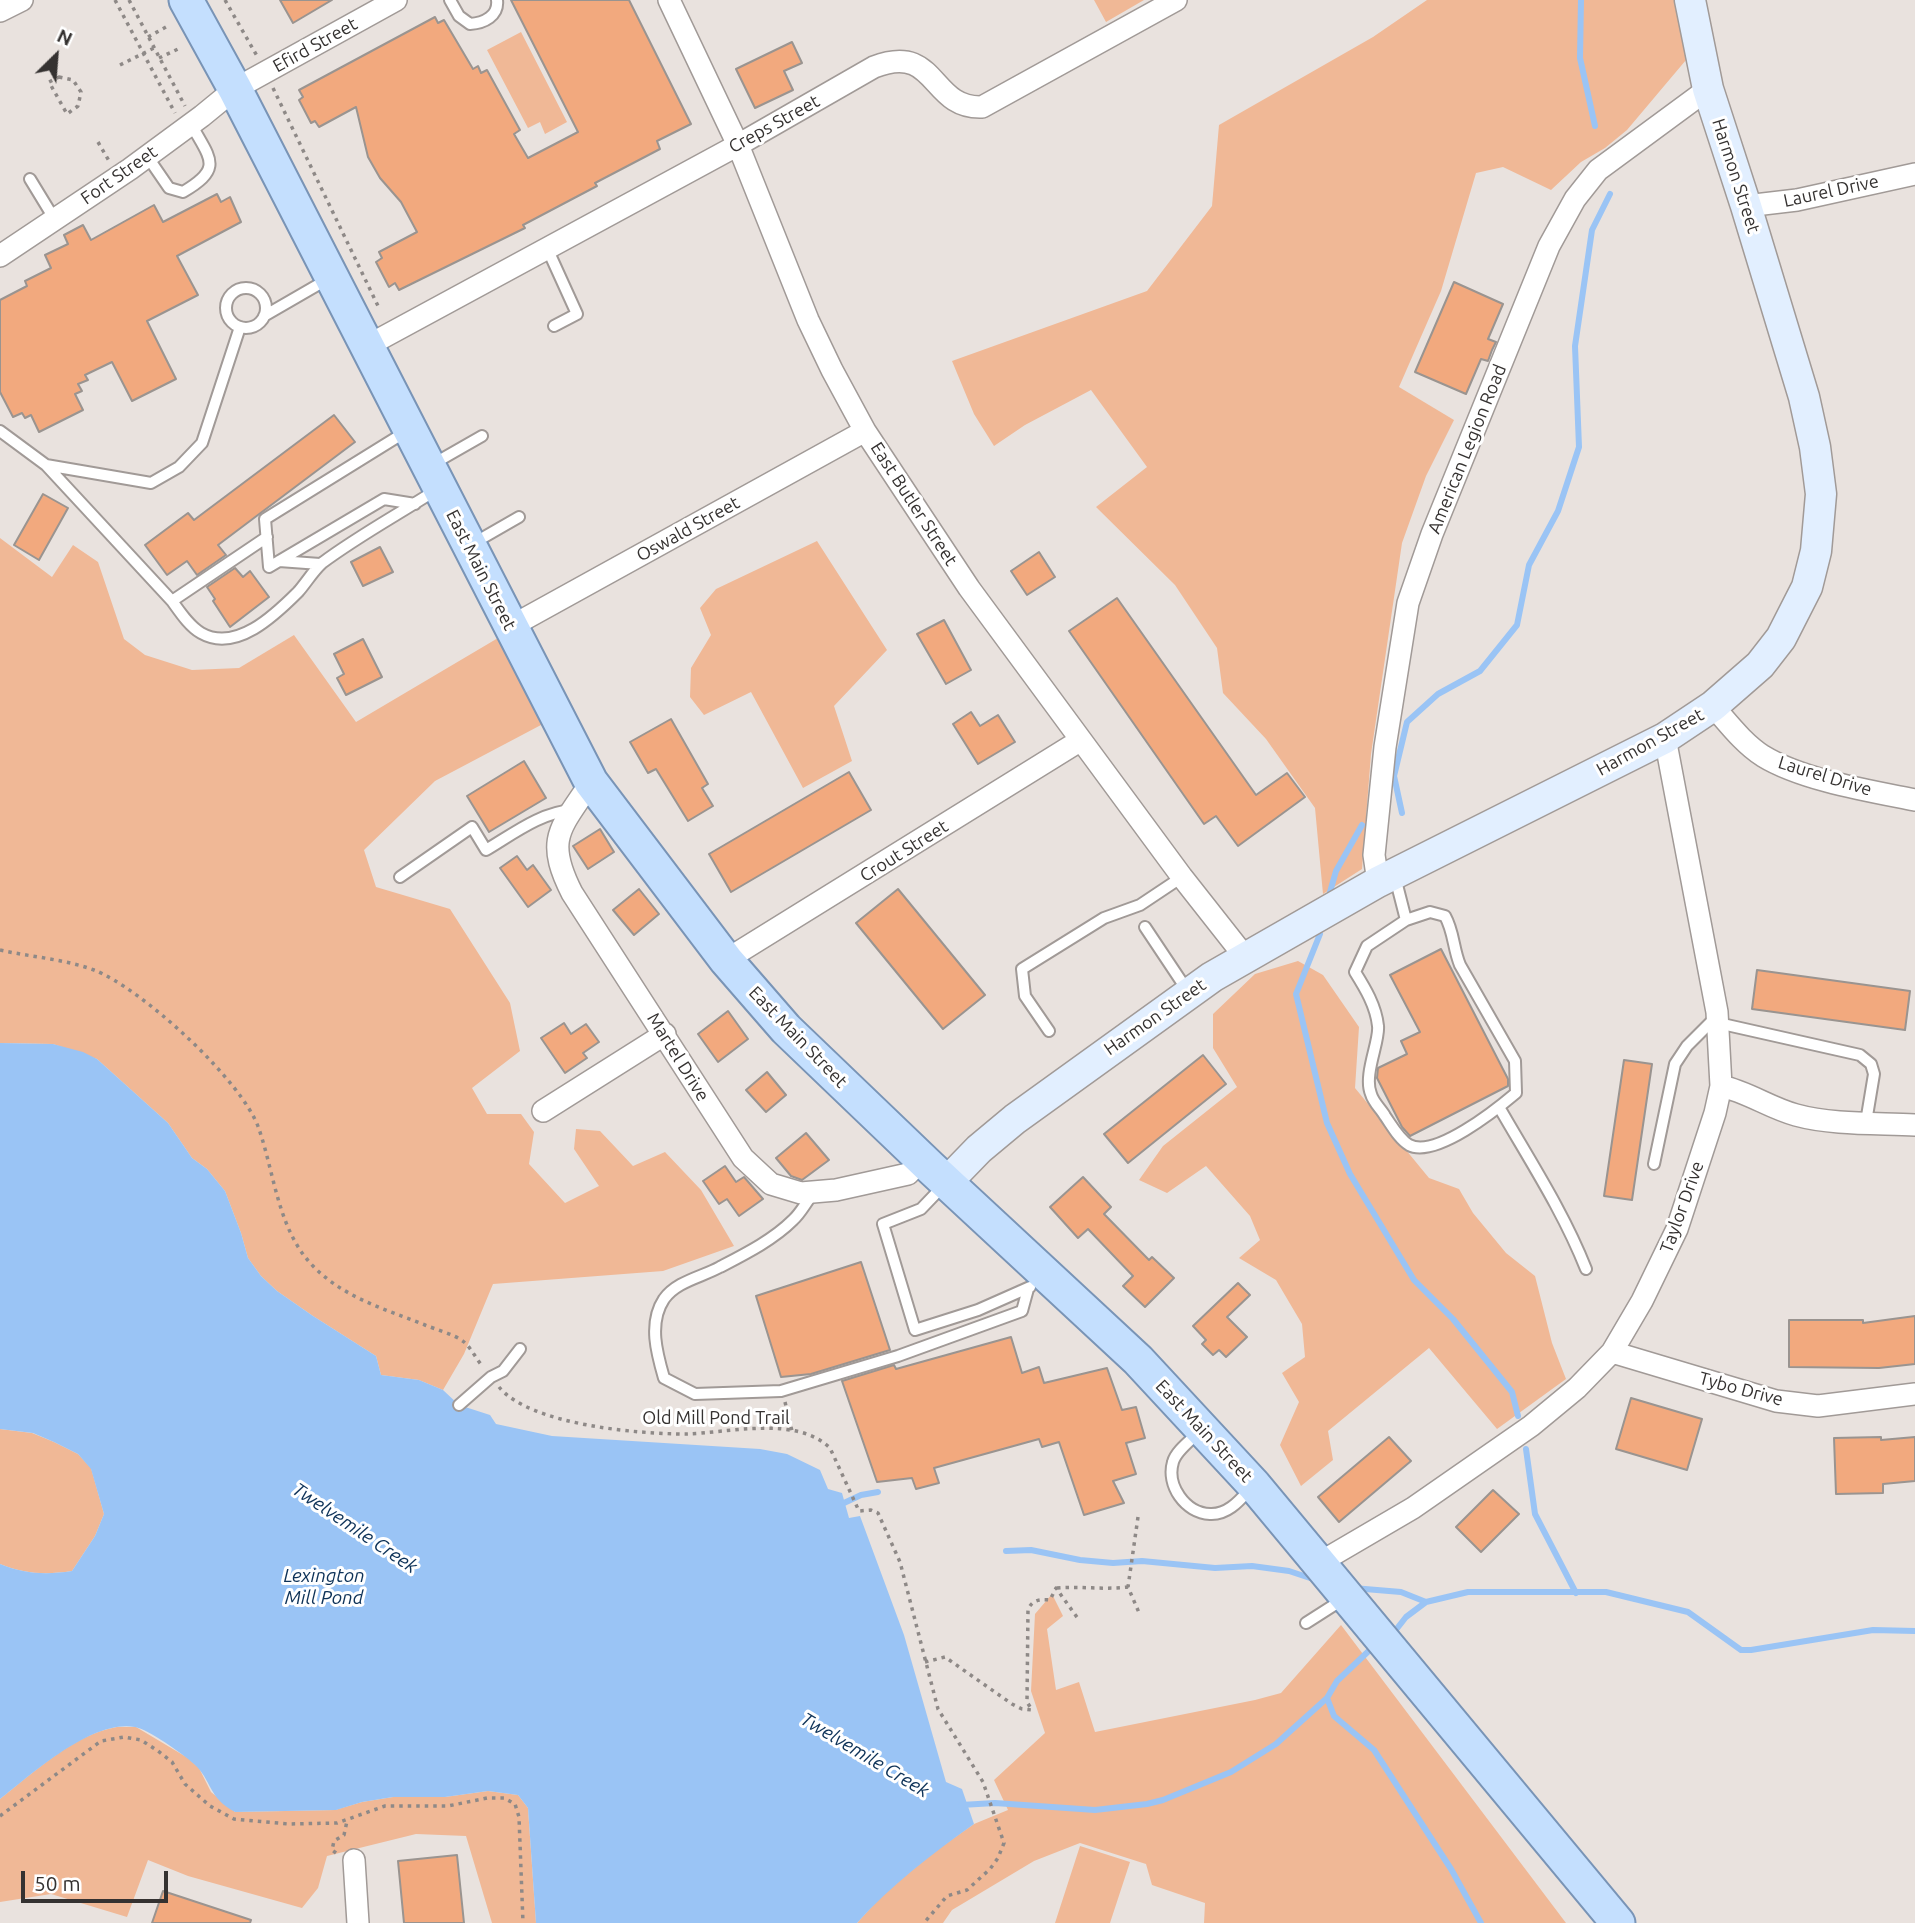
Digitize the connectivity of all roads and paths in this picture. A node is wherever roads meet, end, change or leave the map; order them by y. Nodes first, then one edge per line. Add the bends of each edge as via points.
1 (22, 0) edge
2 (115, 0) edge
3 (129, 0) edge
4 (186, 0) edge
5 (225, 0) edge
6 (396, 0) edge
7 (450, 0) edge
8 (496, 0) edge
9 (669, 0) edge
10 (1176, 0) edge
11 (1690, 0) edge
12 (131, 5) junction
13 (121, 10) junction
14 (0, 11) edge
15 (166, 27) dead end
16 (145, 32) junction
17 (135, 37) junction
18 (148, 37) junction
19 (154, 48) junction
20 (178, 49) dead end
21 (143, 53) junction
22 (159, 58) junction
23 (162, 63) junction
24 (120, 65) dead end
25 (152, 69) junction
26 (265, 72) junction
27 (49, 82) joint
28 (235, 89) junction
29 (1708, 89) junction
30 (179, 95) junction
31 (169, 101) junction
32 (185, 116) junction
33 (98, 142) dead end
34 (738, 145) junction
35 (147, 156) junction
36 (110, 163) dead end
37 (1915, 174) edge
38 (30, 179) dead end
39 (1746, 206) junction
40 (55, 220) junction
41 (547, 248) junction
42 (0, 257) edge
43 (332, 277) junction
44 (264, 316) junction
45 (554, 326) dead end
46 (240, 327) junction
47 (375, 332) junction
48 (410, 429) junction
49 (0, 431) edge
50 (865, 431) junction
51 (482, 436) dead end
52 (46, 465) junction
53 (427, 486) junction
54 (519, 517) dead end
55 (267, 537) junction
56 (468, 546) junction
57 (274, 564) junction
58 (320, 565) junction
59 (172, 601) junction
60 (510, 627) junction
61 (1713, 706) junction
62 (1665, 738) junction
63 (1081, 740) junction
64 (591, 782) junction
65 (1915, 800) edge
66 (573, 810) junction
67 (400, 877) dead end
68 (1182, 877) junction
69 (1386, 878) junction
70 (1406, 920) junction
71 (1144, 927) dead end
72 (0, 950) edge
73 (1245, 957) junction
74 (726, 960) junction
75 (1189, 993) junction
76 (1718, 1019) junction
77 (1049, 1031) dead end
78 (665, 1034) junction
79 (1721, 1086) junction
80 (1499, 1107) junction
81 (543, 1111) dead end
82 (1866, 1122) junction
83 (1915, 1125) edge
84 (922, 1159) junction
85 (1654, 1164) dead end
86 (947, 1182) junction
87 (814, 1192) junction
88 (1586, 1269) dead end
89 (1036, 1280) junction
90 (520, 1349) dead end
91 (1612, 1352) junction
92 (491, 1377) junction
93 (781, 1391) junction
94 (1915, 1394) edge
95 (459, 1405) dead end
96 (1202, 1428) junction
97 (792, 1431) junction
98 (1254, 1485) junction
99 (1139, 1517) dead end
100 (1333, 1579) junction
101 (1128, 1587) junction
102 (1056, 1588) junction
103 (1140, 1615) dead end
104 (1079, 1620) dead end
105 (1306, 1623) dead end
106 (925, 1662) junction
107 (0, 1816) edge
108 (354, 1860) dead end
109 (358, 1923) edge
110 (523, 1923) edge
111 (924, 1923) edge
112 (1618, 1923) edge

1 - 14 street
2 - 13 path
3 - 12 path
4 - 28 main road, East Main Street
5 - 26 path
6 - 26 street, Efird Street
7 - 8 lane via 470,24 494,14
9 - 34 street, East Butler Street
10 - 34 street, Creps Street via 982,107 958,104 918,65 887,62
11 - 29 street, Harmon Street
12 - 13 path
12 - 16 path
13 - 17 path
15 - 18 path
16 - 17 path
16 - 18 path
17 - 21 path
18 - 19 path
19 - 21 path
19 - 22 path
20 - 22 path
21 - 24 path
21 - 25 path
22 - 23 path
23 - 25 path
23 - 30 path
25 - 31 path
26 - 28 street, Efird Street
26 - 47 path via 306,152
27 - 27 path via 68,114 75,109 81,97 77,83 64,77
28 - 32 street, Fort Street
28 - 43 main road, East Main Street
29 - 39 street, Harmon Street
29 - 69 street, American Legion Road via 1598,170 1575,199 1549,246 1408,603 1385,747 1374,855
30 - 31 path
30 - 32 path
31 - 32 path
32 - 35 street, Fort Street
32 - 35 lane via 209,158 211,167 204,178 183,192 173,190
33 - 36 path
34 - 41 street, Creps Street
34 - 50 street, East Butler Street via 808,320
35 - 40 street, Fort Street
37 - 39 street, Laurel Drive via 1797,200
38 - 40 lane
39 - 61 street, Harmon Street via 1804,397 1821,494 1819,527 1807,587 1781,638 1760,665
40 - 42 street, Fort Street
41 - 45 lane via 577,314
41 - 47 street, Creps Street
43 - 44 lane
43 - 47 main road, East Main Street
44 - 46 lane via 253,327
44 - 46 lane via 261,295 250,288 237,290 226,306 229,319
46 - 52 lane via 202,443 179,467 151,483
47 - 48 main road, East Main Street
48 - 53 main road, East Main Street
48 - 55 lane via 265,519
49 - 52 lane
50 - 60 street, Oswald Street
50 - 63 street, East Butler Street via 969,588
51 - 53 lane
52 - 59 lane
53 - 56 main road, East Main Street
53 - 57 lane via 384,499
53 - 58 lane
54 - 56 lane
55 - 57 lane
55 - 59 lane
56 - 60 main road, East Main Street
57 - 58 lane
58 - 59 lane via 288,602 239,636 213,638 202,633
60 - 64 main road, East Main Street
61 - 62 street, Harmon Street
61 - 65 street, Laurel Drive via 1751,747 1779,764
62 - 69 street, Harmon Street
62 - 76 street, Taylor Drive
63 - 68 street, East Butler Street
63 - 74 street, Crout Street
64 - 66 street, Martel Drive
64 - 74 main road, East Main Street
66 - 67 lane via 544,817 486,849 472,827
66 - 78 street, Martel Drive via 560,830 556,851 562,873
68 - 73 street, East Butler Street
68 - 77 lane via 1140,905 1104,918 1022,970 1025,996
69 - 70 lane
69 - 73 street, Harmon Street
70 - 80 lane via 1430,912 1445,916 1453,931 1460,965 1515,1061 1516,1093
70 - 80 lane via 1367,946 1355,972 1369,994 1379,1027 1371,1056 1370,1093 1396,1132 1409,1145 1421,1148 1440,1143
71 - 75 lane
72 - 92 path, Old Mill Pond Trail via 94,971 177,1027 247,1102 292,1239 313,1266 339,1289 464,1342
73 - 75 street, Harmon Street
74 - 84 main road, East Main Street via 786,1029
75 - 86 street, Harmon Street via 1015,1119
76 - 79 street, Taylor Drive
76 - 82 lane via 1860,1055 1871,1064 1874,1074
76 - 85 lane via 1687,1046 1675,1064
78 - 81 street
78 - 87 street, Martel Drive via 743,1158 771,1184
79 - 82 street via 1741,1090 1794,1115
79 - 91 street, Taylor Drive via 1677,1229
80 - 88 lane via 1544,1180
82 - 83 street
84 - 86 main road, East Main Street
84 - 87 street, Martel Drive via 908,1174
86 - 89 main road, East Main Street
86 - 89 lane via 921,1209 883,1224 915,1330 978,1310
87 - 93 lane via 794,1220 757,1247 681,1284 665,1298 657,1319 657,1352 664,1378 695,1394
89 - 93 lane via 1021,1311 898,1356
89 - 96 main road, East Main Street via 1138,1360
90 - 92 lane via 503,1371
91 - 94 street, Tybo Drive via 1776,1401 1818,1406
91 - 100 street, Taylor Drive via 1531,1426 1413,1508
92 - 95 lane
92 - 97 path, Old Mill Pond Trail via 513,1401 545,1416 588,1424 686,1434
93 - 97 path
96 - 98 main road, East Main Street
96 - 98 lane via 1174,1458 1171,1479 1179,1497 1209,1515 1234,1506
97 - 106 path, Old Mill Pond Trail via 823,1441 859,1511 878,1513 900,1562
98 - 100 main road, East Main Street
99 - 101 path
100 - 105 lane
100 - 112 main road, East Main Street
101 - 102 path
101 - 103 path
102 - 104 path
102 - 106 path via 1050,1600 1032,1602 1028,1609 1027,1702 1032,1710 1013,1704 945,1657
106 - 111 path, Old Mill Pond Trail via 938,1709 983,1782 1004,1843 989,1869 967,1889 947,1896
107 - 110 path via 101,1741 124,1737 141,1740 158,1751 172,1762 185,1784 233,1819 337,1822 385,1806 448,1806 504,1798 515,1804 519,1817
108 - 109 street

